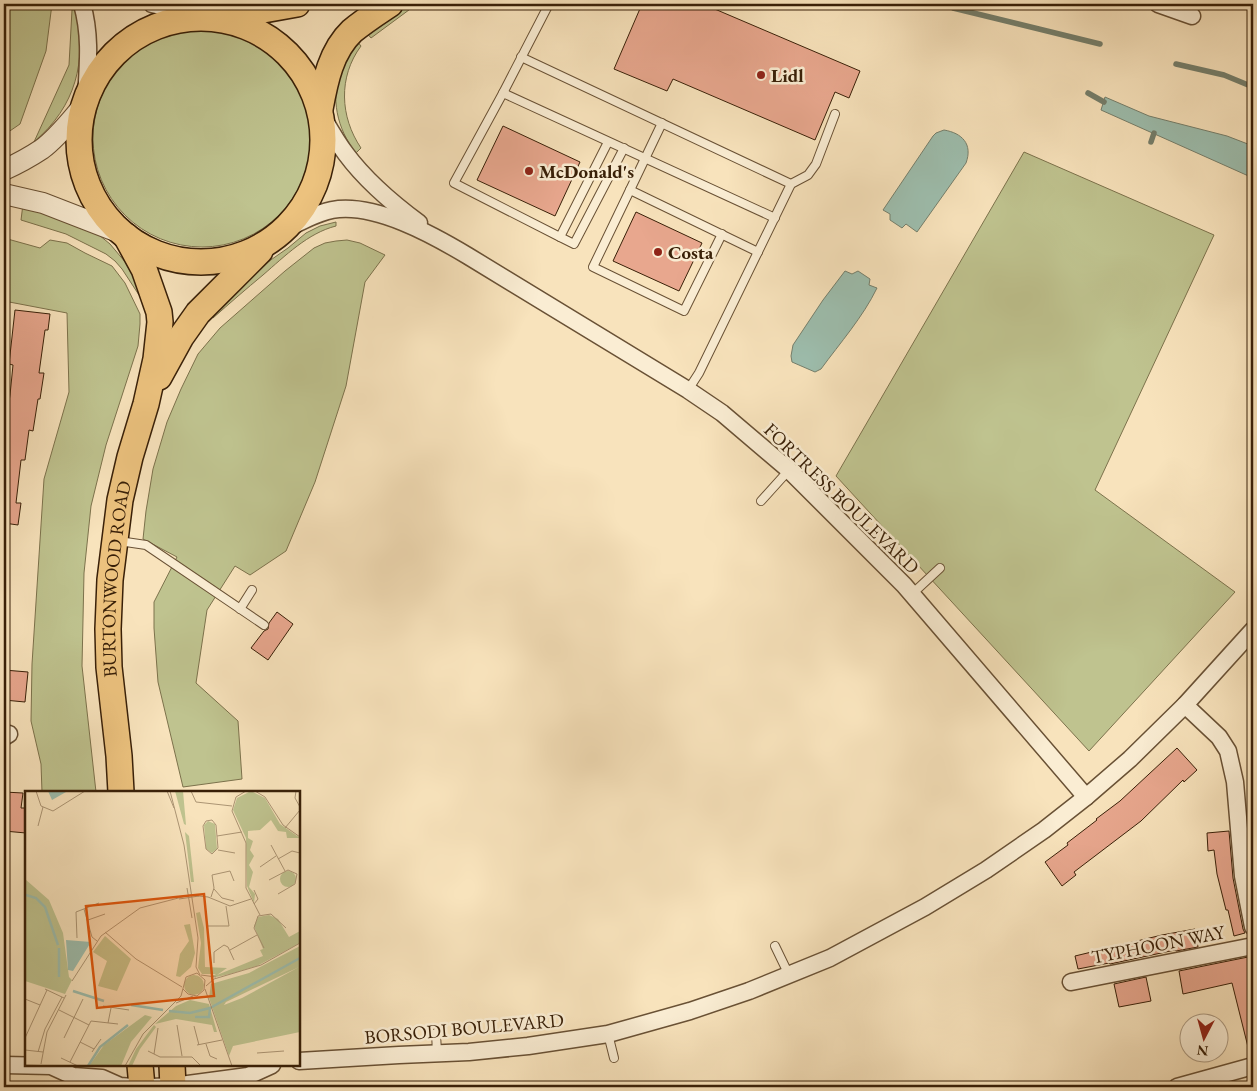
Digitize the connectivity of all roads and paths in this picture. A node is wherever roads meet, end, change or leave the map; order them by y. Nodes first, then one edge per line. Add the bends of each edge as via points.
1 (82, 4) edge
2 (152, 4) edge
3 (297, 4) edge
4 (390, 4) edge
5 (549, 4) edge
6 (1158, 4) edge
7 (1192, 16) dead end
8 (214, 18) junction
9 (522, 56) junction
10 (503, 93) junction
11 (84, 101) junction
12 (320, 111) junction
13 (835, 114) dead end
14 (662, 123) junction
15 (608, 142) junction
16 (624, 148) junction
17 (645, 158) junction
18 (4, 170) edge
19 (791, 184) junction
20 (630, 190) junction
21 (4, 194) edge
22 (775, 218) junction
23 (722, 234) junction
24 (124, 235) junction
25 (276, 237) junction
26 (560, 237) junction
27 (441, 240) junction
28 (758, 252) junction
29 (688, 390) junction
30 (146, 404) junction
31 (789, 470) junction
32 (761, 502) dead end
33 (114, 540) junction
34 (940, 568) dead end
35 (252, 590) dead end
36 (912, 594) junction
37 (240, 609) junction
38 (264, 625) dead end
39 (1253, 630) edge
40 (1185, 705) junction
41 (119, 756) junction
42 (121, 791) edge
43 (130, 791) edge
44 (1086, 797) junction
45 (1253, 927) edge
46 (775, 946) dead end
47 (1253, 946) edge
48 (789, 975) junction
49 (1071, 982) dead end
50 (436, 1033) dead end
51 (608, 1034) junction
52 (437, 1053) junction
53 (614, 1058) dead end
54 (300, 1061) edge
55 (4, 1065) edge
56 (25, 1065) edge
57 (54, 1066) edge
58 (140, 1066) edge
59 (270, 1066) edge
60 (1253, 1066) edge
61 (168, 1081) edge
62 (133, 1087) edge
63 (142, 1087) edge
64 (1177, 1087) edge

1 - 11 street via 88,38
2 - 8 street
3 - 8 main road
4 - 12 main road via 354,30 342,43 324,84
5 - 9 lane
6 - 7 street
8 - 11 main road via 180,19 149,28 122,45 101,69
8 - 12 main road via 252,28 282,48 306,75
9 - 10 lane
9 - 14 lane
10 - 15 lane
10 - 26 lane via 454,183
11 - 18 street via 43,148
11 - 24 main road via 78,141 84,176 99,208
12 - 25 main road, BURTONWOOD ROAD via 324,136 318,178 298,216
12 - 27 street, FORTRESS BOULEVARD via 346,154 370,182 394,205
13 - 19 lane via 816,164 808,175
14 - 17 lane
14 - 19 lane
15 - 16 lane
15 - 26 lane
16 - 17 lane
16 - 26 lane via 574,244
17 - 20 lane
17 - 22 lane
19 - 22 lane
20 - 23 lane
20 - 23 lane via 593,267 684,312
21 - 24 street via 43,203
22 - 28 lane
23 - 28 lane
24 - 25 main road via 159,255 197,262 235,257
24 - 30 main road, BURTONWOOD ROAD via 144,269 159,312 156,359
25 - 27 street, FORTRESS BOULEVARD via 300,222 332,210 358,210 401,222
25 - 30 main road, BURTONWOOD ROAD via 198,313
27 - 29 street, FORTRESS BOULEVARD
28 - 29 lane
29 - 31 street, FORTRESS BOULEVARD via 722,413
30 - 33 main road, BURTONWOOD ROAD via 130,457
31 - 32 lane
31 - 36 street, FORTRESS BOULEVARD
33 - 37 lane via 146,544
33 - 41 main road, BURTONWOOD ROAD via 108,657
34 - 36 lane
35 - 37 lane
36 - 44 street, FORTRESS BOULEVARD
37 - 38 lane
39 - 40 street, BORSODI BOULEVARD
40 - 44 street, BORSODI BOULEVARD
40 - 45 street via 1219,737 1228,751 1236,782 1243,876
41 - 42 main road, BURTONWOOD ROAD
41 - 43 main road, BURTONWOOD ROAD
44 - 48 street, BORSODI BOULEVARD via 986,870 925,907 830,958
46 - 48 lane
47 - 49 street, TYPHOON WAY
48 - 51 street, BORSODI BOULEVARD via 690,1011
50 - 52 lane
51 - 52 street, BORSODI BOULEVARD via 528,1046
51 - 53 lane
52 - 54 street, BORSODI BOULEVARD
55 - 56 street
57 - 62 street via 72,1076 102,1078 120,1086
58 - 63 main road
59 - 61 street via 248,1076
60 - 64 street

